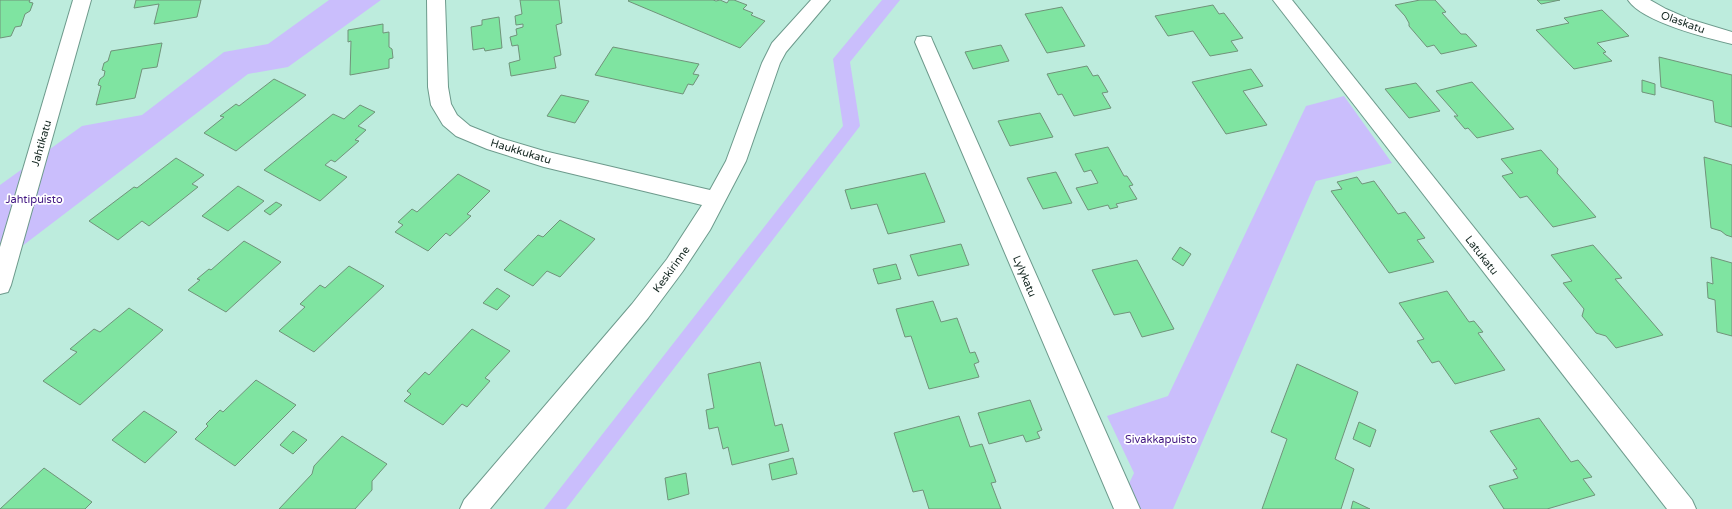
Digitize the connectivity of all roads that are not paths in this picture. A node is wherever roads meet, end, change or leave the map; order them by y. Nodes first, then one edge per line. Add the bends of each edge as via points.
1 (82, 0) edge
2 (436, 0) edge
3 (821, 0) edge
4 (1282, 0) edge
5 (1637, 0) edge
6 (1732, 38) edge
7 (924, 42) dead end
8 (716, 200) junction
9 (0, 285) edge
10 (473, 509) edge
11 (1127, 509) edge
12 (1683, 509) edge

1 - 9 street, Jahtikatu
2 - 8 street, Haukkukatu via 438,87 441,105 450,120 463,131 494,144 544,159
3 - 8 street, Keskirinne via 779,48 771,63 738,154
4 - 12 street, Latukatu
5 - 6 street, Olaskatu via 1665,18
7 - 11 street, Lylykatu
8 - 10 street, Keskirinne via 675,265 640,311

